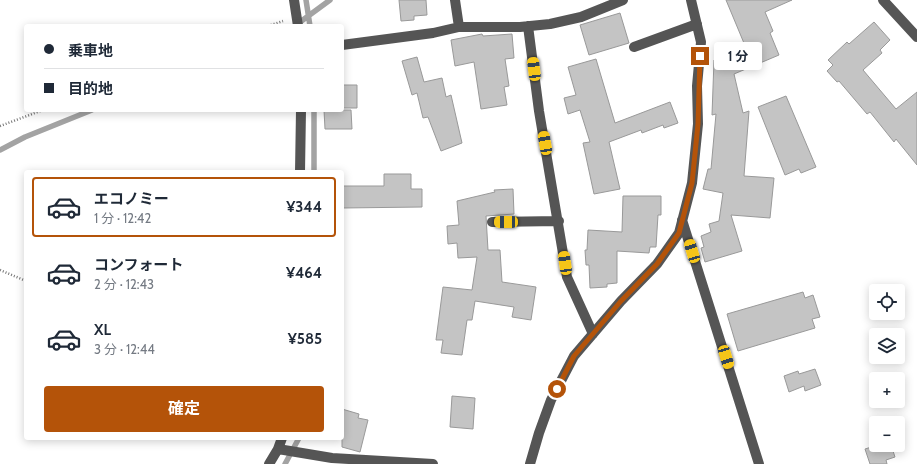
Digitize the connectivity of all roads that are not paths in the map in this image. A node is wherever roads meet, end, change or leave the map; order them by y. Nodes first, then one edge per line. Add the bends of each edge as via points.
1 (294, 0) edge
2 (455, 0) edge
3 (623, 0) edge
4 (691, 0) edge
5 (883, 0) edge
6 (298, 24) edge
7 (697, 24) junction
8 (528, 26) junction
9 (459, 27) junction
10 (917, 37) edge
11 (344, 45) edge
12 (634, 47) dead end
13 (301, 112) edge
14 (300, 170) edge
15 (682, 220) junction
16 (559, 221) junction
17 (492, 222) dead end
18 (593, 334) junction
19 (281, 440) edge
20 (278, 449) junction
21 (269, 464) edge
22 (433, 464) edge
23 (530, 464) edge
24 (759, 464) edge

1 - 6 street
2 - 9 street
3 - 8 street via 581,17
4 - 7 street
5 - 10 street
7 - 12 street
7 - 15 street via 701,42 698,124 692,183
8 - 9 street
8 - 16 street via 539,111
9 - 11 street
13 - 14 street
15 - 18 street via 679,233 657,264
15 - 24 street
16 - 17 street
16 - 18 street via 567,277
18 - 23 street via 574,356 551,400
19 - 20 street
20 - 21 street
20 - 22 street via 332,458

